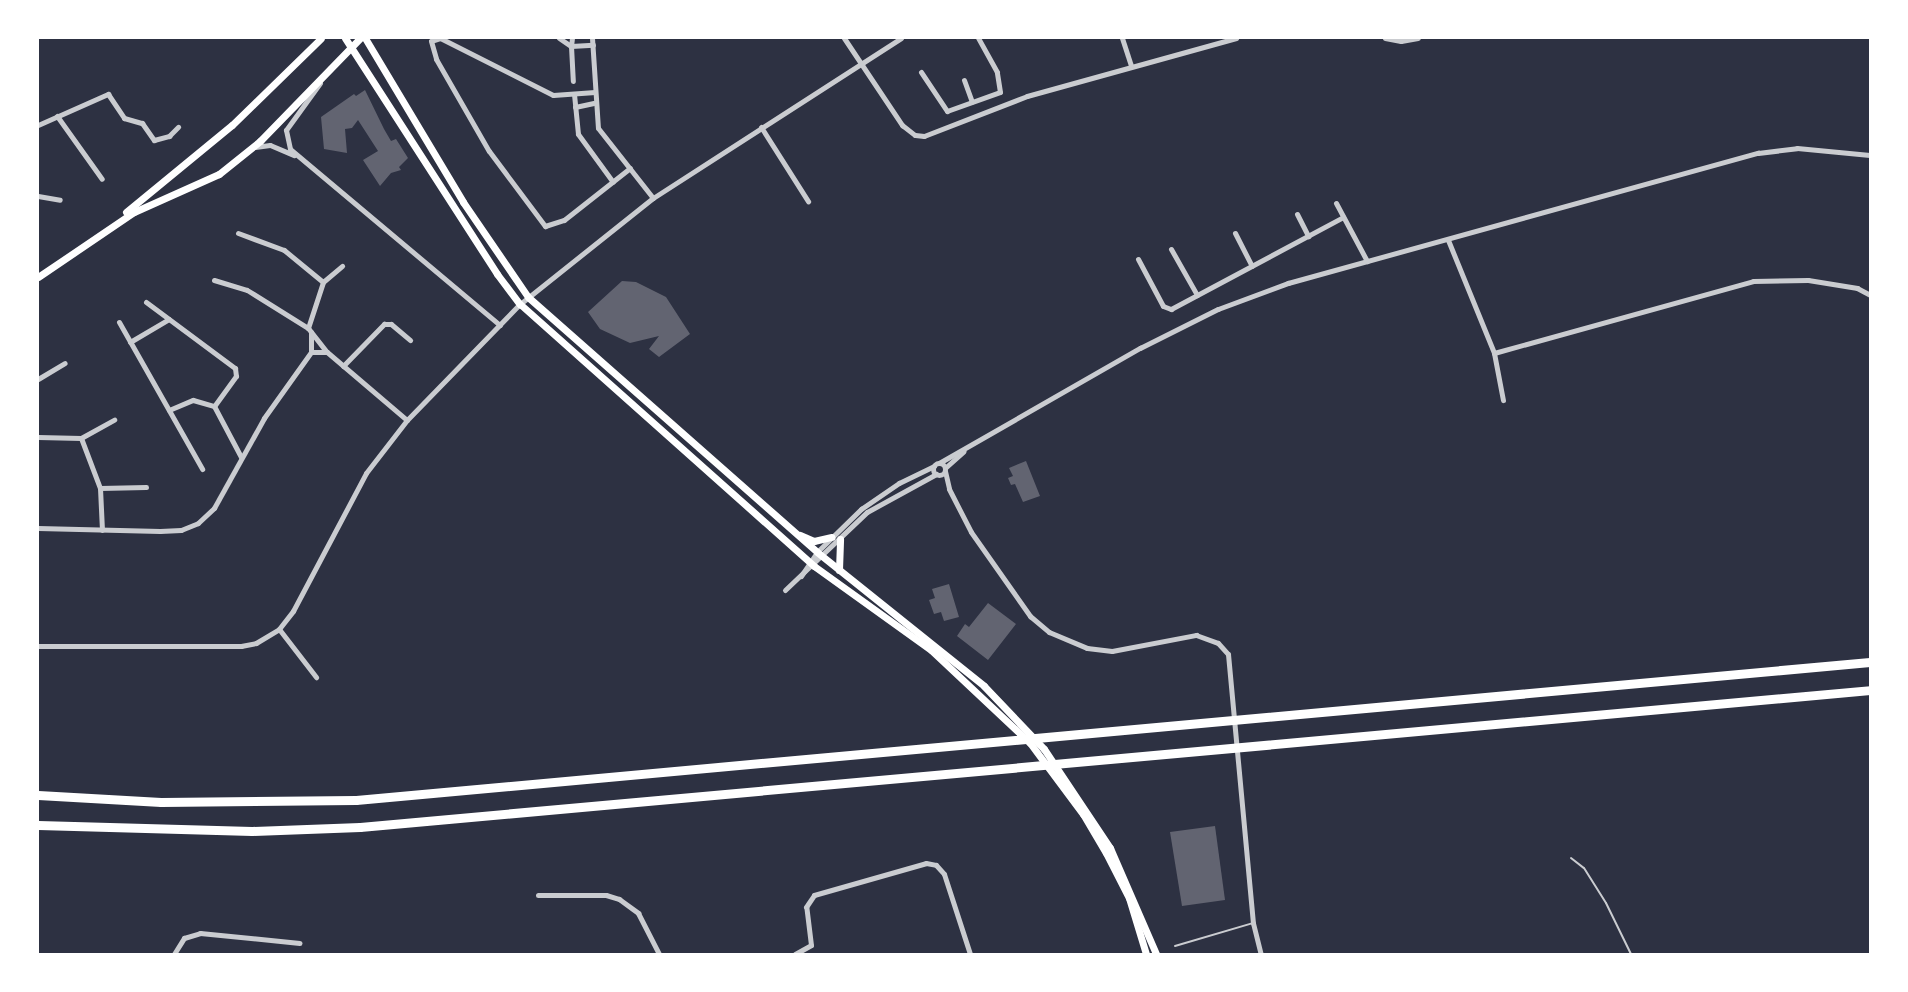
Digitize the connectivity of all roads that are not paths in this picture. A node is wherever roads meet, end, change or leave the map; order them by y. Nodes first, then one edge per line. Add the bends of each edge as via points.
1 (321, 38) edge
2 (345, 38) edge
3 (360, 38) edge
4 (365, 38) edge
5 (559, 38) edge
6 (572, 38) edge
7 (592, 38) edge
8 (844, 38) edge
9 (901, 38) edge
10 (978, 38) edge
11 (1122, 38) edge
12 (1236, 38) edge
13 (1385, 38) edge
14 (1418, 38) edge
15 (593, 45) junction
16 (572, 46) junction
17 (352, 48) junction
18 (861, 64) junction
19 (1131, 66) junction
20 (329, 72) junction
21 (921, 72) dead end
22 (573, 81) dead end
23 (964, 81) dead end
24 (595, 92) junction
25 (574, 94) junction
26 (995, 94) junction
27 (972, 102) junction
28 (594, 103) junction
29 (1000, 106) junction
30 (575, 107) junction
31 (57, 116) junction
32 (38, 125) edge
33 (761, 127) junction
34 (178, 128) dead end
35 (254, 147) junction
36 (1870, 155) edge
37 (298, 157) junction
38 (630, 168) junction
39 (102, 179) dead end
40 (613, 182) junction
41 (38, 196) edge
42 (653, 198) junction
43 (60, 200) dead end
44 (808, 201) dead end
45 (1336, 203) dead end
46 (1297, 214) dead end
47 (1343, 217) junction
48 (238, 233) dead end
49 (1235, 234) dead end
50 (1308, 236) junction
51 (1448, 240) junction
52 (1171, 249) dead end
53 (1138, 259) dead end
54 (1367, 261) junction
55 (1252, 266) junction
56 (342, 267) dead end
57 (38, 275) edge
58 (214, 280) dead end
59 (323, 282) junction
60 (1197, 295) junction
61 (1870, 295) edge
62 (528, 297) junction
63 (146, 302) dead end
64 (520, 304) junction
65 (168, 320) junction
66 (119, 322) dead end
67 (500, 325) junction
68 (309, 329) junction
69 (410, 340) dead end
70 (130, 342) junction
71 (311, 352) junction
72 (327, 352) junction
73 (1494, 353) junction
74 (65, 363) dead end
75 (343, 366) junction
76 (38, 379) edge
77 (1503, 400) dead end
78 (214, 406) junction
79 (169, 411) junction
80 (114, 420) dead end
81 (406, 420) junction
82 (38, 437) edge
83 (81, 438) junction
84 (964, 451) junction
85 (241, 457) junction
86 (936, 464) junction
87 (202, 469) dead end
88 (945, 470) junction
89 (937, 474) junction
90 (146, 487) dead end
91 (99, 488) junction
92 (949, 489) junction
93 (38, 528) edge
94 (102, 530) junction
95 (794, 532) junction
96 (836, 538) junction
97 (820, 554) junction
98 (812, 563) junction
99 (839, 570) junction
100 (785, 590) dead end
101 (279, 629) junction
102 (38, 646) edge
103 (1870, 662) edge
104 (316, 677) dead end
105 (1870, 690) edge
106 (999, 706) junction
107 (38, 795) edge
108 (1085, 812) junction
109 (38, 825) edge
110 (1571, 858) dead end
111 (538, 895) dead end
112 (1253, 923) junction
113 (300, 943) dead end
114 (1175, 946) dead end
115 (174, 954) edge
116 (659, 954) edge
117 (795, 954) edge
118 (970, 954) edge
119 (1146, 954) edge
120 (1156, 954) edge
121 (1261, 954) edge
122 (1631, 954) edge

1 - 57 main road via 181,169
2 - 17 main road
3 - 17 main road
4 - 62 main road via 463,202
5 - 16 street
6 - 16 street
7 - 15 street
8 - 18 street
9 - 18 street
10 - 26 street via 999,76 1000,91
11 - 19 street
12 - 19 street
13 - 14 street
15 - 16 street
15 - 24 street
16 - 22 street
17 - 20 main road
17 - 64 main road
18 - 29 street via 902,125 915,135 930,134
18 - 33 street
19 - 29 street
20 - 35 main road
20 - 37 street via 285,130 288,146
21 - 27 street via 945,110
23 - 27 street
24 - 25 street
24 - 28 street
25 - 30 street
25 - 40 street via 554,95 440,38 431,41 436,59 489,151 545,226 564,220
26 - 27 street
26 - 29 street
28 - 30 street via 583,102
28 - 38 street via 600,134
30 - 40 street via 578,134
31 - 32 street
31 - 34 street via 108,94 124,118 142,123 154,140 169,136
31 - 39 street
33 - 42 street
33 - 44 street
35 - 37 street via 270,145
35 - 57 main road via 206,182 134,212
36 - 51 street via 1771,150
37 - 67 street
38 - 40 street
38 - 42 street
41 - 43 street
42 - 62 street
45 - 47 street
46 - 50 street
47 - 50 street
47 - 54 street
48 - 59 street via 284,250
49 - 55 street
50 - 55 street
51 - 54 street
51 - 73 street
52 - 60 street
53 - 60 street via 1166,310
54 - 84 street via 1288,282 1218,309 1140,348
55 - 60 street
56 - 59 street
58 - 68 street via 247,290
59 - 68 street
61 - 73 street via 1840,285 1759,280
62 - 64 street
62 - 95 main road
63 - 65 street
64 - 67 street
64 - 98 main road
65 - 70 street
65 - 78 street via 235,368 236,376
66 - 70 street
67 - 81 street
68 - 71 street
68 - 72 street
69 - 75 street via 390,324 384,324
70 - 79 street
71 - 72 street
71 - 85 street
72 - 75 street
73 - 77 street
74 - 76 street
75 - 81 street
78 - 79 street via 193,399
78 - 85 street
79 - 87 street
80 - 83 street
81 - 101 street via 366,474 293,611
82 - 83 street
83 - 91 street
84 - 86 street
84 - 88 street
85 - 94 street via 214,508 190,527
86 - 88 street
86 - 89 street
86 - 96 street via 871,502
88 - 89 street
88 - 92 street
89 - 92 street
89 - 96 street via 882,501
90 - 91 street
91 - 94 street
92 - 112 street via 971,532 1005,583 1049,632 1087,648 1112,651 1196,634 1218,643 1228,654
93 - 94 street
95 - 96 main road via 814,541
95 - 97 main road
96 - 97 street
96 - 99 main road
97 - 98 street
97 - 99 main road
98 - 100 street
98 - 106 main road via 931,650
99 - 106 main road
101 - 102 street via 256,643 241,646
101 - 104 street
103 - 107 highway via 356,800 161,802
105 - 109 highway via 360,827 230,831
106 - 108 main road via 1044,749
108 - 119 main road via 1129,898
108 - 120 main road via 1133,894
110 - 122 lane via 1584,868 1606,903
111 - 116 street via 619,899 638,913
112 - 114 lane
112 - 121 street
113 - 115 street via 200,933 184,938
117 - 118 street via 811,945 806,907 814,896 914,864 931,863 946,878

